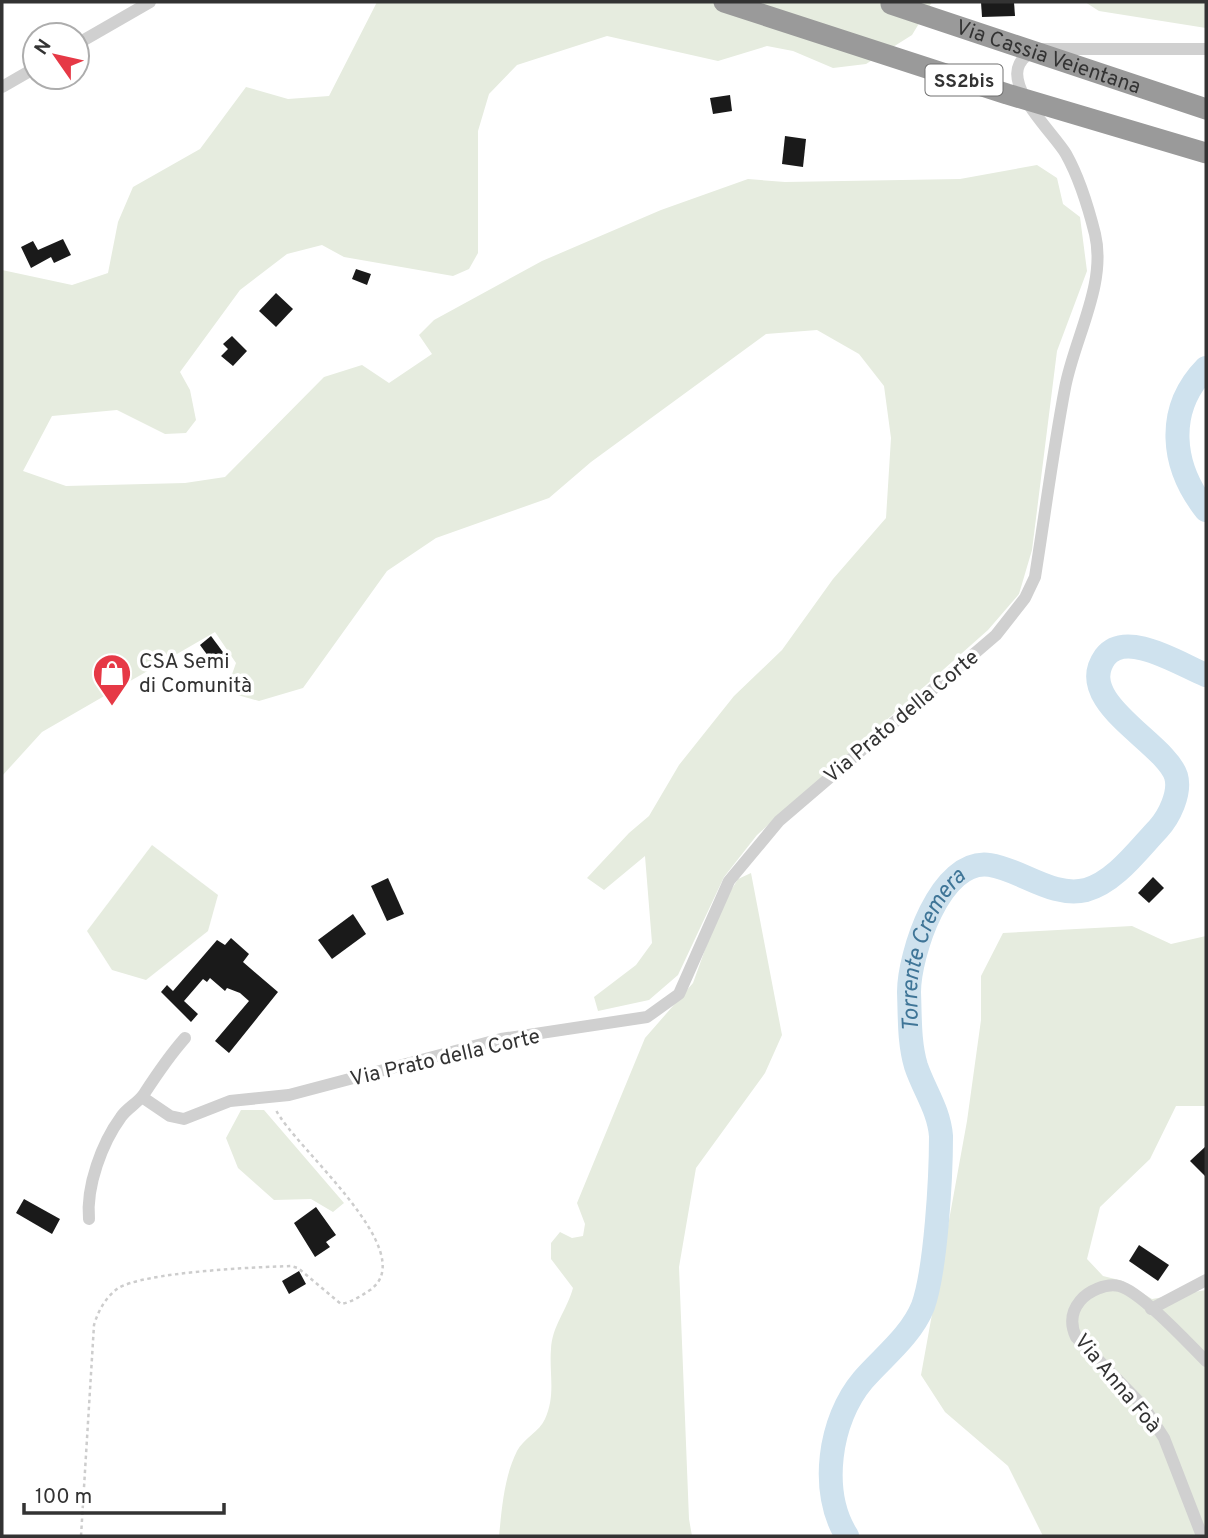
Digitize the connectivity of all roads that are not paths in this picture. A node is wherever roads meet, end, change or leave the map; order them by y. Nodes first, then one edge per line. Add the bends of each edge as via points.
1 (150, 2) edge
2 (724, 2) edge
3 (891, 4) dead end
4 (91, 36) edge
5 (1206, 50) edge
6 (21, 76) edge
7 (2, 87) edge
8 (1206, 109) edge
9 (1206, 153) edge
10 (185, 1038) dead end
11 (142, 1097) junction
12 (89, 1219) dead end
13 (1206, 1280) edge
14 (1151, 1309) junction
15 (1206, 1361) edge
16 (1202, 1536) edge

1 - 4 street
2 - 9 highway, Via Cassia Veientana / SS2bis, bridge
3 - 8 highway, Via Cassia Veientana / SS2bis, bridge
5 - 11 street, Via Prato della Corte via 1042,49 1019,66 1021,92 1073,166 1097,242 1097,269 1065,386 1035,577 996,635 779,821 752,850 715,907 679,994 659,1011 636,1020 501,1039 289,1096 230,1101 184,1119 170,1116
6 - 7 street
10 - 11 street via 160,1066
11 - 12 street via 121,1115 101,1153
13 - 14 street
14 - 15 street, Via Anna Foà
14 - 16 street, Via Anna Foà via 1125,1288 1109,1286 1082,1299 1072,1326 1081,1343 1144,1407 1164,1438

